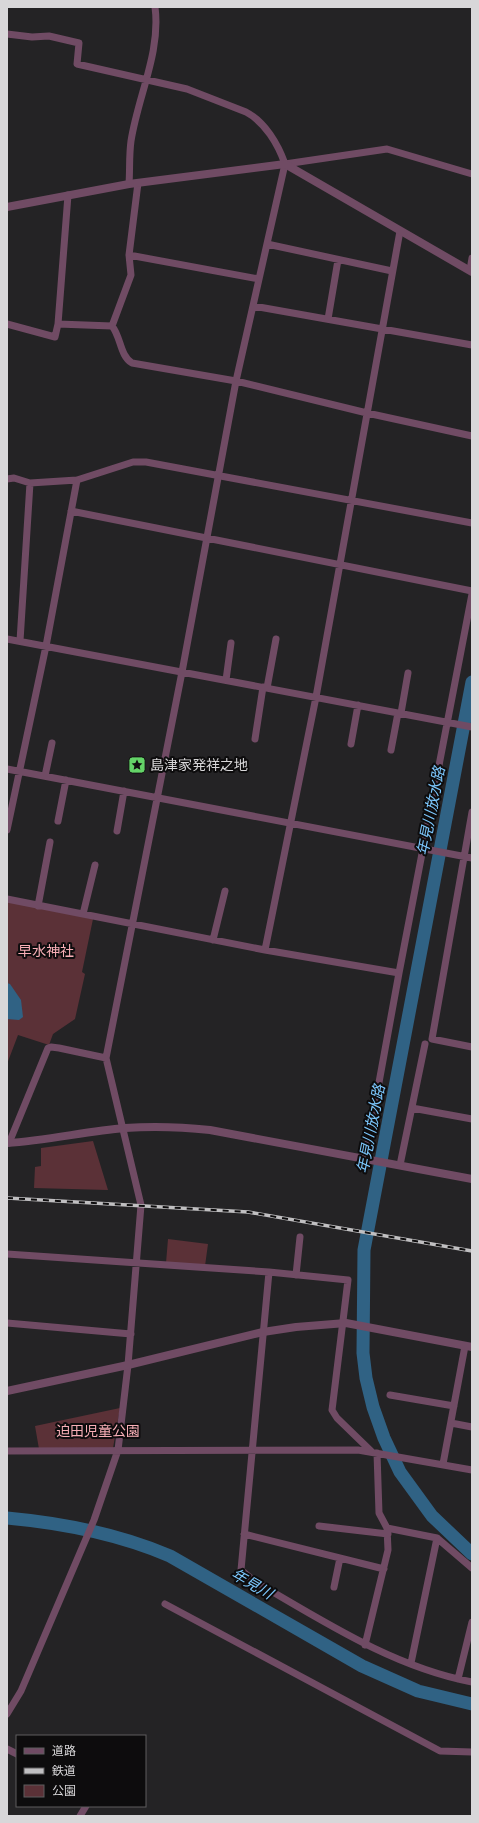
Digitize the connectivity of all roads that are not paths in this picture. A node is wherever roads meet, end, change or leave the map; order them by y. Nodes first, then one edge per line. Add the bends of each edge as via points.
1 (155, 7) edge
2 (7, 36) edge
3 (147, 79) junction
4 (285, 164) junction
5 (472, 174) edge
6 (138, 183) junction
7 (129, 184) junction
8 (68, 195) junction
9 (7, 207) edge
10 (400, 230) junction
11 (267, 244) junction
12 (128, 255) junction
13 (472, 258) edge
14 (338, 260) junction
15 (392, 271) junction
16 (471, 271) edge
17 (259, 279) junction
18 (253, 306) junction
19 (328, 319) junction
20 (7, 324) edge
21 (58, 324) junction
22 (112, 326) junction
23 (382, 329) junction
24 (472, 345) edge
25 (236, 381) junction
26 (367, 413) junction
27 (472, 436) edge
28 (219, 476) junction
29 (7, 479) edge
30 (77, 480) junction
31 (30, 483) junction
32 (351, 501) junction
33 (71, 511) junction
34 (472, 523) edge
35 (208, 539) junction
36 (339, 565) junction
37 (472, 593) edge
38 (7, 639) edge
39 (276, 639) dead end
40 (20, 641) junction
41 (231, 643) dead end
42 (46, 646) junction
43 (182, 672) junction
44 (408, 673) dead end
45 (226, 680) junction
46 (265, 688) junction
47 (316, 697) junction
48 (358, 705) junction
49 (400, 713) junction
50 (447, 722) junction
51 (472, 727) edge
52 (255, 739) dead end
53 (52, 743) dead end
54 (352, 744) dead end
55 (391, 750) dead end
56 (7, 769) edge
57 (18, 771) junction
58 (45, 776) junction
59 (66, 780) junction
60 (124, 791) junction
61 (157, 797) junction
62 (472, 812) edge
63 (58, 820) dead end
64 (291, 823) junction
65 (7, 830) edge
66 (117, 831) dead end
67 (50, 842) dead end
68 (423, 848) junction
69 (468, 858) edge
70 (95, 865) dead end
71 (225, 891) dead end
72 (7, 899) edge
73 (38, 906) junction
74 (83, 914) junction
75 (132, 925) junction
76 (213, 940) junction
77 (265, 950) junction
78 (398, 973) junction
79 (425, 1044) dead end
80 (472, 1047) edge
81 (106, 1058) junction
82 (412, 1108) junction
83 (472, 1119) edge
84 (124, 1128) junction
85 (8, 1143) edge
86 (365, 1159) junction
87 (397, 1165) junction
88 (472, 1179) edge
89 (300, 1237) dead end
90 (7, 1254) edge
91 (136, 1263) junction
92 (269, 1272) junction
93 (296, 1275) junction
94 (7, 1323) edge
95 (344, 1323) junction
96 (263, 1332) junction
97 (131, 1334) junction
98 (469, 1346) edge
99 (128, 1365) junction
100 (7, 1391) edge
101 (390, 1395) dead end
102 (454, 1406) junction
103 (451, 1423) junction
104 (472, 1427) edge
105 (118, 1450) junction
106 (7, 1451) edge
107 (251, 1451) junction
108 (374, 1452) junction
109 (443, 1464) junction
110 (472, 1470) edge
111 (319, 1526) dead end
112 (387, 1531) junction
113 (244, 1534) junction
114 (437, 1538) junction
115 (340, 1558) junction
116 (472, 1568) edge
117 (384, 1569) junction
118 (334, 1587) dead end
119 (165, 1604) dead end
120 (472, 1622) edge
121 (365, 1644) junction
122 (411, 1663) junction
123 (458, 1679) junction
124 (472, 1682) edge
125 (7, 1714) edge
126 (7, 1749) edge
127 (472, 1752) edge
128 (16, 1754) edge
129 (85, 1807) edge
130 (80, 1816) edge

1 - 3 street via 157,23
2 - 3 street via 49,36 79,43 77,64
3 - 4 street via 210,97 253,116 274,141
3 - 7 street via 131,141
4 - 5 street via 387,149
4 - 6 street
4 - 10 street
4 - 11 street
6 - 7 street
6 - 12 street
7 - 8 street
8 - 9 street
8 - 21 street
10 - 15 street
10 - 16 street
11 - 14 street
11 - 17 street
12 - 17 street
12 - 22 street via 131,275
13 - 16 street
14 - 15 street
14 - 19 street
15 - 23 street
17 - 18 street
18 - 19 street
18 - 25 street
19 - 23 street
20 - 21 street via 55,337
21 - 22 street
22 - 25 street via 125,356 132,363
23 - 24 street
23 - 26 street
25 - 26 street
25 - 28 street
26 - 27 street
26 - 32 street
28 - 30 street via 146,462 133,462
28 - 32 street
28 - 35 street
29 - 31 street via 14,478
30 - 31 street
30 - 33 street
31 - 40 street
32 - 34 street
32 - 36 street
33 - 35 street
33 - 42 street
35 - 36 street
35 - 43 street
36 - 37 street
36 - 47 street
37 - 50 street
38 - 40 street
39 - 46 street
40 - 42 street
41 - 45 street
42 - 43 street
42 - 57 street
43 - 45 street
43 - 61 street
44 - 49 street
45 - 46 street
46 - 47 street
46 - 52 street
47 - 48 street
47 - 64 street
48 - 49 street
48 - 54 street
49 - 50 street
49 - 55 street
50 - 51 street
50 - 68 street
53 - 58 street
56 - 57 street
57 - 58 street
57 - 65 street
58 - 59 street
59 - 60 street
59 - 63 street
60 - 61 street
60 - 66 street
61 - 64 street
61 - 75 street
62 - 69 street
64 - 68 street
64 - 77 street
67 - 73 street
68 - 69 street
68 - 78 street
69 - 80 street via 432,1039
70 - 74 street
71 - 76 street
72 - 73 street
73 - 74 street
74 - 75 street
75 - 76 street
75 - 81 street
76 - 77 street
77 - 78 street
78 - 86 street
79 - 82 street
81 - 84 street
81 - 85 street via 48,1048
82 - 83 street
82 - 87 street
84 - 85 street
84 - 86 street via 182,1127 210,1130
84 - 91 street via 141,1205
86 - 87 street
87 - 88 street
89 - 93 street
90 - 91 street
91 - 92 street
91 - 97 street
92 - 93 street
92 - 96 street
93 - 95 street via 348,1280
94 - 97 street
95 - 96 street
95 - 98 street
95 - 108 street via 332,1410 337,1418
96 - 99 street
96 - 107 street
97 - 99 street
98 - 102 street
99 - 100 street
99 - 105 street
101 - 102 street
102 - 103 street
103 - 104 street
103 - 109 street
105 - 106 street
105 - 107 street
105 - 125 street via 94,1520 21,1691
107 - 108 street
107 - 113 street
108 - 109 street
108 - 112 street via 380,1513
109 - 110 street
111 - 112 street
112 - 114 street
112 - 117 street via 388,1550
113 - 115 street
113 - 121 street via 240,1567 243,1574
114 - 116 street
114 - 122 street
115 - 117 street
115 - 118 street
117 - 121 street
119 - 127 street via 440,1750
120 - 123 street
121 - 122 street
122 - 123 street
123 - 124 street
126 - 128 street
129 - 130 street

